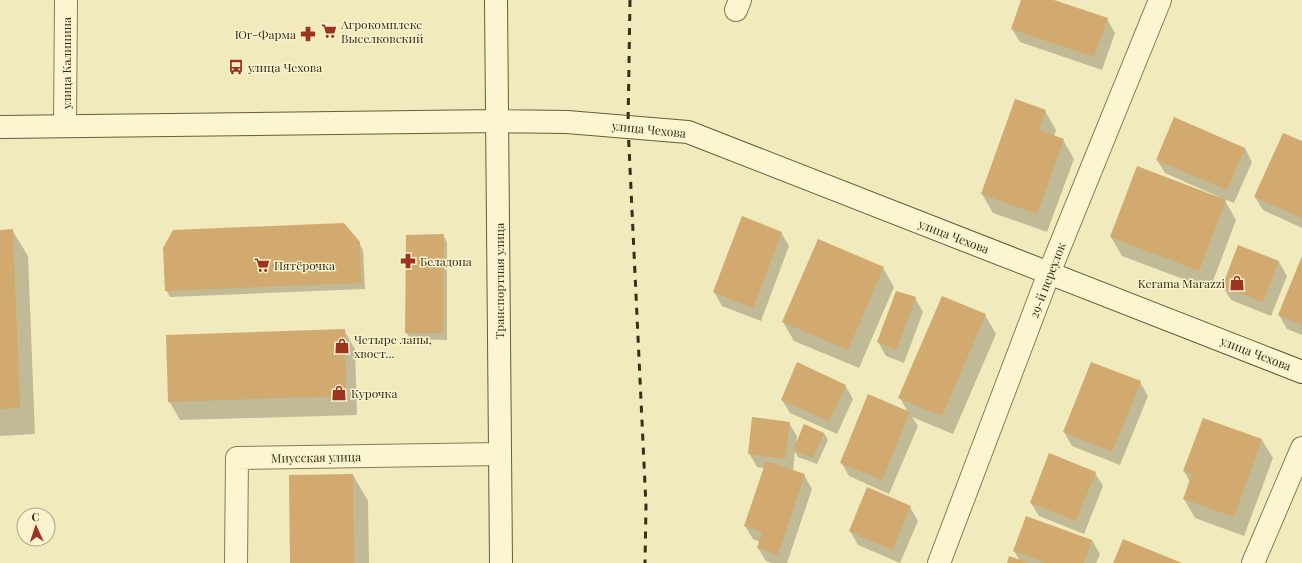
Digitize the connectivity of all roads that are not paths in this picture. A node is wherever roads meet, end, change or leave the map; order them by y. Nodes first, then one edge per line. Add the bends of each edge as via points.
1 (66, 0) edge
2 (496, 0) edge
3 (1160, 0) edge
4 (498, 121) junction
5 (65, 126) junction
6 (0, 127) edge
7 (1049, 273) junction
8 (1302, 372) edge
9 (1302, 448) edge
10 (500, 454) junction
11 (236, 563) edge
12 (501, 563) edge
13 (939, 563) edge
14 (1253, 563) edge

1 - 5 main road, улица Калинина
2 - 4 main road, Транспортная улица
3 - 7 main road, 29-й переулок
4 - 5 main road, улица Чехова
4 - 7 main road, улица Чехова via 567,122 688,132
4 - 10 main road, Транспортная улица
5 - 6 main road, улица Чехова
7 - 8 main road, улица Чехова
7 - 13 main road, 29-й переулок
9 - 14 main road
10 - 11 main road, Миусская улица via 237,458
10 - 12 main road, Транспортная улица

